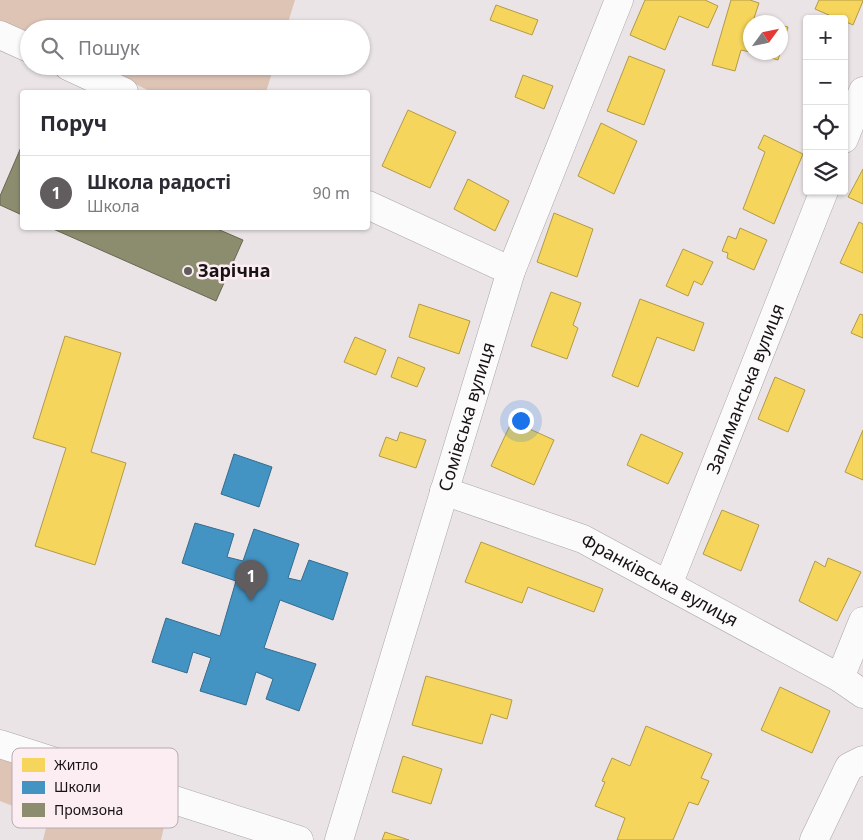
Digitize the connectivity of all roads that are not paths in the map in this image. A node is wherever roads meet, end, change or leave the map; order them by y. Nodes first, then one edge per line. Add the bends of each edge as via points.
1 (619, 0) edge
2 (0, 35) edge
3 (20, 44) edge
4 (87, 75) edge
5 (120, 90) edge
6 (863, 91) edge
7 (848, 129) edge
8 (822, 195) edge
9 (370, 206) edge
10 (511, 271) junction
11 (444, 490) junction
12 (668, 585) junction
13 (863, 621) edge
14 (840, 678) junction
15 (863, 694) edge
16 (0, 744) edge
17 (12, 748) edge
18 (863, 760) edge
19 (178, 801) edge
20 (299, 840) edge
21 (339, 840) edge
22 (814, 840) edge

1 - 10 street, Сомівська вулиця
2 - 3 street
4 - 5 street
6 - 7 street
8 - 12 street, Залиманська вулиця
9 - 10 street
10 - 11 street, Сомівська вулиця
11 - 12 street, Франківська вулиця via 583,538
11 - 21 street, Сомівська вулиця
12 - 14 street, Франківська вулиця
13 - 14 street
14 - 15 street, Франківська вулиця
16 - 17 street
18 - 22 street via 849,767
19 - 20 street

